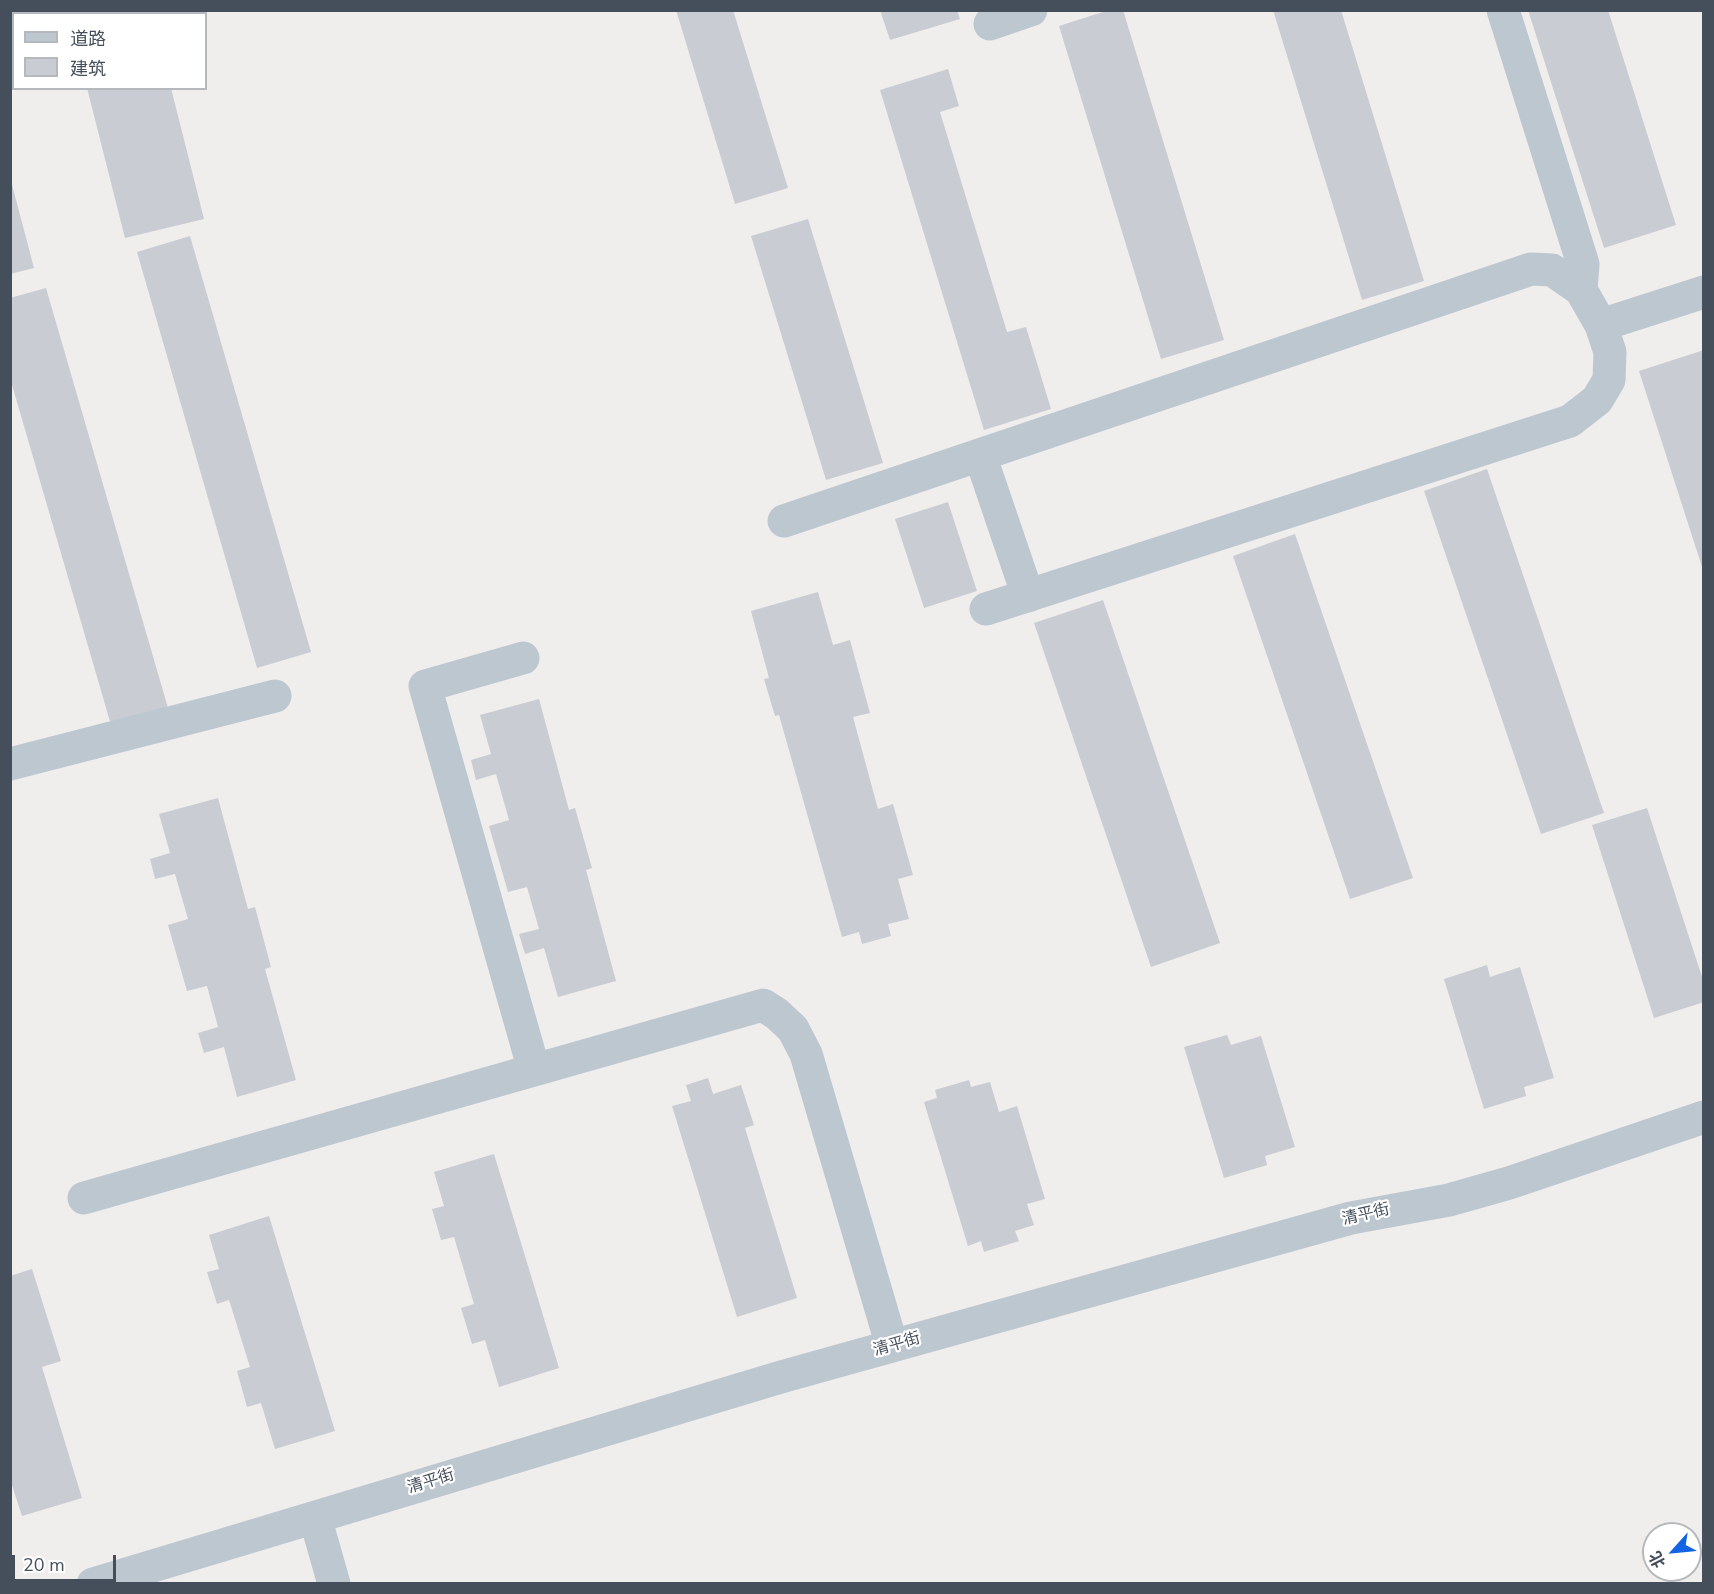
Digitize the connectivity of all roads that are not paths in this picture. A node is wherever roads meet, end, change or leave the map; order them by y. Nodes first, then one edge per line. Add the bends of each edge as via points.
1 (1031, 10) edge
2 (1503, 10) edge
3 (990, 24) dead end
4 (1581, 290) junction
5 (1704, 292) edge
6 (1601, 325) junction
7 (980, 455) junction
8 (784, 521) dead end
9 (1028, 596) junction
10 (986, 609) dead end
11 (523, 658) dead end
12 (275, 696) dead end
13 (10, 764) edge
14 (534, 1070) junction
15 (1704, 1117) edge
16 (84, 1198) dead end
17 (892, 1346) junction
18 (315, 1517) junction
19 (93, 1584) edge
20 (334, 1584) edge

1 - 3 street
2 - 4 street via 1582,264
4 - 6 street
4 - 7 street via 1552,270 1531,269
5 - 6 street
6 - 9 street via 1610,352 1609,380 1597,400 1570,421
7 - 8 street
7 - 9 street
9 - 10 street
11 - 14 street via 424,686
12 - 13 street
14 - 16 street
14 - 17 street via 763,1005 777,1014 793,1029 806,1054
15 - 17 street, 清平街 via 1449,1200 1352,1218
17 - 18 street, 清平街
18 - 19 street, 清平街
18 - 20 street

